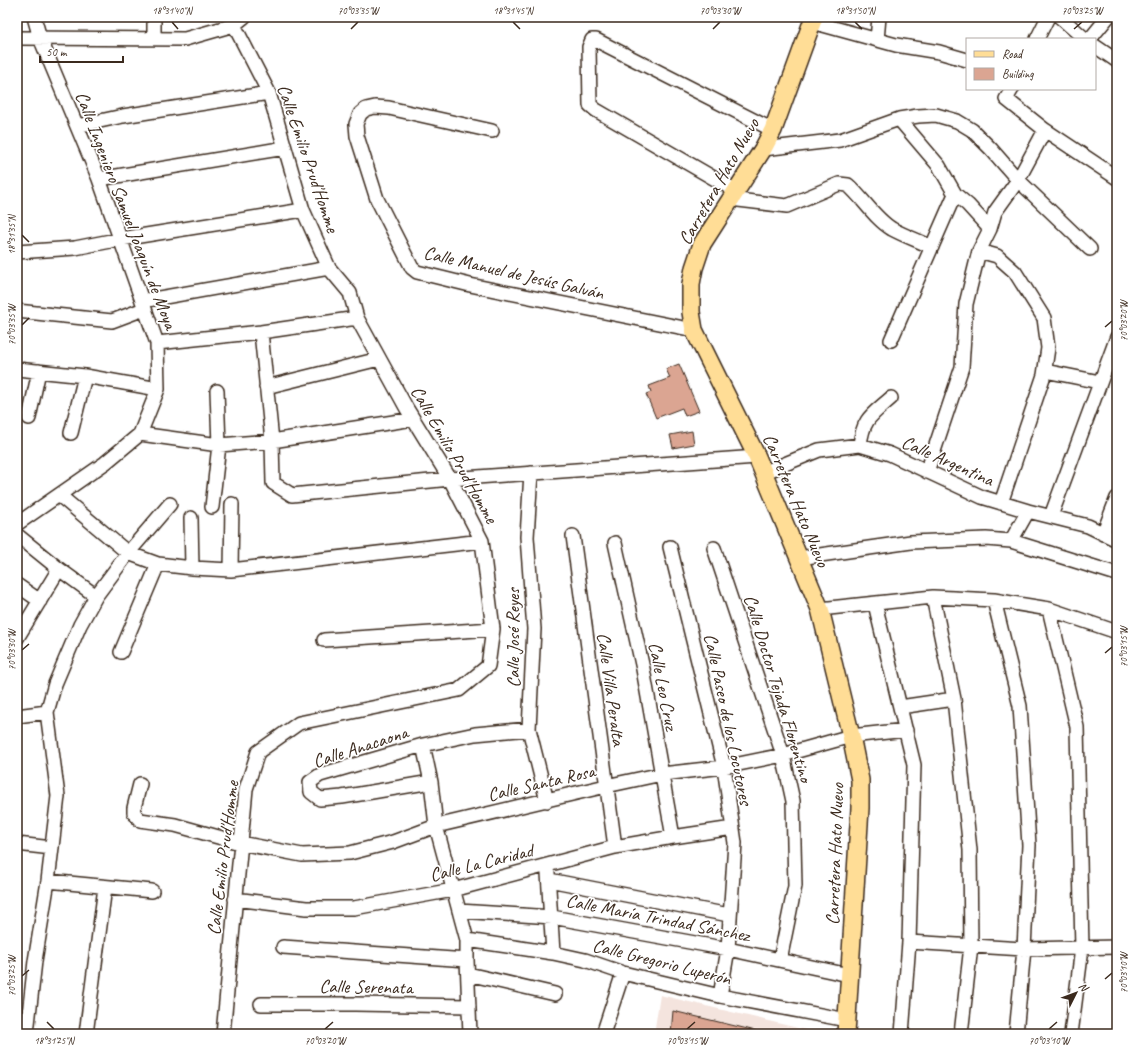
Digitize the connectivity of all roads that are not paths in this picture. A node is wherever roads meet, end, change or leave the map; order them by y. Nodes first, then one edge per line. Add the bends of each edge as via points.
1 (34, 17) edge
2 (154, 17) edge
3 (879, 17) edge
4 (1048, 17) edge
5 (1060, 17) edge
6 (1108, 17) edge
7 (813, 19) edge
8 (239, 21) edge
9 (17, 38) edge
10 (40, 38) junction
11 (1038, 38) edge
12 (1084, 38) edge
13 (1091, 38) edge
14 (154, 39) junction
15 (877, 40) junction
16 (1096, 47) edge
17 (966, 60) edge
18 (1117, 61) edge
19 (1011, 90) edge
20 (269, 93) junction
21 (899, 119) junction
22 (77, 126) junction
23 (773, 130) junction
24 (1045, 130) junction
25 (492, 131) dead end
26 (285, 148) junction
27 (763, 149) junction
28 (1117, 178) edge
29 (99, 179) junction
30 (1018, 180) junction
31 (955, 194) junction
32 (733, 195) junction
33 (303, 210) junction
34 (990, 229) junction
35 (121, 239) junction
36 (932, 247) junction
37 (1090, 249) dead end
38 (979, 251) junction
39 (17, 252) edge
40 (329, 268) junction
41 (144, 305) junction
42 (17, 311) edge
43 (357, 318) junction
44 (694, 330) junction
45 (261, 332) junction
46 (1117, 337) edge
47 (891, 340) dead end
48 (157, 343) junction
49 (379, 359) junction
50 (17, 369) edge
51 (39, 371) junction
52 (1045, 371) junction
53 (84, 376) junction
54 (1100, 382) junction
55 (266, 387) junction
56 (158, 389) junction
57 (217, 391) dead end
58 (891, 398) dead end
59 (29, 418) dead end
60 (412, 418) junction
61 (71, 433) dead end
62 (140, 434) junction
63 (272, 441) junction
64 (219, 445) junction
65 (860, 445) junction
66 (757, 457) junction
67 (927, 472) junction
68 (531, 473) junction
69 (763, 473) junction
70 (450, 479) junction
71 (58, 495) junction
72 (1117, 498) edge
73 (1001, 503) junction
74 (170, 504) dead end
75 (232, 504) dead end
76 (212, 507) dead end
77 (1028, 511) junction
78 (1051, 516) junction
79 (191, 518) dead end
80 (17, 524) edge
81 (1103, 534) junction
82 (17, 535) edge
83 (573, 536) dead end
84 (1117, 540) edge
85 (482, 541) junction
86 (1011, 541) junction
87 (616, 543) dead end
88 (670, 547) dead end
89 (714, 548) dead end
90 (128, 553) junction
91 (799, 558) junction
92 (158, 564) junction
93 (192, 568) junction
94 (59, 569) junction
95 (232, 570) junction
96 (1117, 574) edge
97 (17, 585) edge
98 (96, 596) junction
99 (933, 597) junction
100 (994, 600) junction
101 (40, 601) junction
102 (875, 604) junction
103 (820, 609) junction
104 (1049, 609) junction
105 (492, 630) junction
106 (1117, 632) edge
107 (17, 638) edge
108 (324, 640) dead end
109 (121, 652) dead end
110 (954, 699) junction
111 (900, 707) junction
112 (46, 712) junction
113 (17, 716) edge
114 (529, 729) junction
115 (906, 730) junction
116 (851, 736) junction
117 (423, 746) junction
118 (783, 755) junction
119 (724, 767) junction
120 (662, 774) junction
121 (431, 782) junction
122 (140, 784) dead end
123 (606, 786) junction
124 (547, 801) junction
125 (436, 826) junction
126 (733, 828) junction
127 (673, 837) junction
128 (240, 843) junction
129 (17, 844) edge
130 (615, 847) junction
131 (52, 848) junction
132 (548, 865) junction
133 (549, 880) junction
134 (48, 881) junction
135 (105, 887) junction
136 (453, 890) junction
137 (152, 891) dead end
138 (235, 899) junction
139 (459, 912) junction
140 (729, 916) junction
141 (552, 917) junction
142 (467, 940) junction
143 (909, 942) junction
144 (971, 946) junction
145 (283, 947) dead end
146 (1117, 947) edge
147 (1082, 948) junction
148 (728, 949) junction
149 (1024, 949) junction
150 (554, 953) junction
151 (467, 960) junction
152 (780, 960) junction
153 (623, 973) junction
154 (468, 974) junction
155 (849, 975) junction
156 (555, 994) dead end
157 (720, 996) junction
158 (261, 1004) dead end
159 (469, 1006) junction
160 (847, 1027) edge
161 (25, 1032) edge
162 (86, 1034) edge
163 (223, 1034) edge
164 (470, 1034) edge
165 (603, 1034) edge
166 (902, 1034) edge
167 (961, 1034) edge
168 (1016, 1034) edge
169 (1071, 1034) edge

1 - 10 street, Calle Ingeniero Samuel Joaquín de Moya
2 - 14 street
3 - 15 street
4 - 11 street
5 - 12 street
6 - 13 street
7 - 15 street
7 - 23 main road, Carretera Hato Nuevo
8 - 14 street via 185,39
8 - 20 street, Calle Emilio Prud'Homme
9 - 10 street
10 - 14 street
10 - 22 street, Calle Ingeniero Samuel Joaquín de Moya
15 - 17 street
16 - 18 street
19 - 24 street via 1006,99
20 - 22 street via 123,116
20 - 26 street, Calle Emilio Prud'Homme
21 - 27 street via 840,140
21 - 30 street via 936,115 957,121 972,130
21 - 31 street via 939,166
22 - 29 street, Calle Ingeniero Samuel Joaquín de Moya
23 - 27 main road, Carretera Hato Nuevo
23 - 32 street via 596,40 590,43 590,105
24 - 28 street
24 - 30 street
25 - 44 street, Calle Manuel de Jesús Galván via 389,108 375,107 360,114 356,124 357,136 377,199 412,268 417,272 470,285
26 - 29 street
26 - 33 street, Calle Emilio Prud'Homme
27 - 32 main road, Carretera Hato Nuevo
29 - 35 street, Calle Ingeniero Samuel Joaquín de Moya
30 - 34 street via 995,212
30 - 37 street
31 - 34 street
31 - 36 street
32 - 36 street via 787,206 839,184 848,185 892,229
32 - 44 main road, Carretera Hato Nuevo via 702,244 694,268 690,312
33 - 35 street
33 - 40 street, Calle Emilio Prud'Homme
34 - 38 street
35 - 39 street via 75,248
35 - 41 street, Calle Ingeniero Samuel Joaquín de Moya
36 - 47 street
38 - 52 street via 997,256 1015,272 1044,318 1048,348
38 - 67 street via 966,304 962,367
40 - 41 street
40 - 43 street, Calle Emilio Prud'Homme via 350,293
41 - 42 street via 112,321
41 - 48 street, Calle Ingeniero Samuel Joaquín de Moya
43 - 45 street
43 - 49 street, Calle Emilio Prud'Homme
44 - 66 main road, Carretera Hato Nuevo
45 - 48 street
45 - 55 street
46 - 54 street
48 - 56 street, Calle Ingeniero Samuel Joaquín de Moya
49 - 55 street
49 - 60 street, Calle Emilio Prud'Homme
50 - 51 street
51 - 53 street
51 - 59 street
52 - 54 street
52 - 73 street
53 - 56 street
53 - 61 street
54 - 78 street
55 - 63 street
56 - 62 street, Calle Ingeniero Samuel Joaquín de Moya
57 - 64 street
58 - 65 street via 868,418 862,430
60 - 63 street
60 - 70 street, Calle Emilio Prud'Homme
62 - 64 street
62 - 71 street, Calle Ingeniero Samuel Joaquín de Moya via 105,463
63 - 64 street
63 - 70 street via 274,483 292,495
64 - 76 street
65 - 67 street, Calle Argentina via 890,454
65 - 69 street, Calle Argentina via 819,450
66 - 68 street
66 - 69 main road, Carretera Hato Nuevo
67 - 73 street, Calle Argentina
68 - 70 street
68 - 114 street, Calle José Reyes via 527,537 534,629
69 - 91 main road, Carretera Hato Nuevo
70 - 85 street, Calle Emilio Prud'Homme
71 - 80 street, Calle Ingeniero Samuel Joaquín de Moya
71 - 90 street
72 - 81 street
73 - 77 street, Calle Argentina
74 - 90 street
75 - 95 street
77 - 78 street, Calle Argentina
77 - 86 street
78 - 81 street, Calle Argentina via 1088,526
79 - 93 street
81 - 84 street, Calle Argentina
82 - 94 street
83 - 123 street, Calle Villa Peralta
85 - 95 street
85 - 105 street, Calle Emilio Prud'Homme
86 - 91 street via 971,539 911,542
86 - 96 street
87 - 120 street, Calle Leo Cruz
88 - 119 street, Calle Paseo de los Locutores
89 - 118 street, Calle Doctor Tejada Florentino
90 - 92 street
90 - 98 street
91 - 103 main road, Carretera Hato Nuevo
92 - 93 street
92 - 109 street
93 - 95 street
94 - 98 street
94 - 101 street
97 - 101 street
98 - 112 street via 80,625
99 - 100 street
99 - 102 street
99 - 110 street
100 - 104 street
100 - 149 street via 1020,706 1029,845
101 - 107 street
102 - 103 street
102 - 111 street
103 - 116 main road, Carretera Hato Nuevo
104 - 106 street
104 - 147 street via 1077,727
105 - 108 street
105 - 128 street, Calle Emilio Prud'Homme via 488,666 459,690 299,723 258,752 246,789
110 - 111 street
110 - 144 street via 970,850
111 - 115 street
112 - 113 street
112 - 131 street via 58,796
114 - 117 street, Calle Anacaona via 475,734
114 - 124 street, Calle José Reyes
115 - 116 street, Calle Santa Rosa
115 - 143 street via 914,765
116 - 118 street, Calle Santa Rosa
116 - 155 main road, Carretera Hato Nuevo via 860,780 860,808
117 - 121 street
117 - 121 street, Calle Anacaona via 320,775 310,782 311,792 320,799
118 - 119 street, Calle Santa Rosa
118 - 152 street, Calle Doctor Tejada Florentino via 793,801 795,886
119 - 120 street, Calle Santa Rosa
119 - 126 street, Calle Paseo de los Locutores
120 - 123 street, Calle Santa Rosa
120 - 127 street, Calle Leo Cruz
121 - 125 street
122 - 128 street, Calle Santa Rosa via 134,808 134,813 140,820 175,825
123 - 124 street, Calle Santa Rosa
123 - 130 street, Calle Villa Peralta
124 - 125 street, Calle Santa Rosa
125 - 128 street, Calle Santa Rosa via 393,842 350,853 302,855
125 - 136 street
126 - 127 street, Calle La Caridad
126 - 140 street, Calle Paseo de los Locutores via 735,843
127 - 130 street, Calle La Caridad
128 - 138 street, Calle Emilio Prud'Homme
129 - 131 street
130 - 132 street, Calle La Caridad
131 - 134 street
132 - 133 street
132 - 136 street, Calle La Caridad
133 - 140 street
133 - 141 street
134 - 135 street
134 - 161 street
135 - 137 street
135 - 162 street
136 - 138 street, Calle La Caridad via 354,908 306,908
136 - 139 street
138 - 163 street, Calle Emilio Prud'Homme
139 - 141 street, Calle María Trindad Sánchez
139 - 142 street
140 - 148 street, Calle Paseo de los Locutores
141 - 148 street, Calle María Trindad Sánchez
141 - 150 street
142 - 150 street, Calle Gregorio Luperón
142 - 151 street
143 - 144 street
143 - 166 street
144 - 149 street
144 - 167 street
145 - 151 street
146 - 147 street
147 - 149 street
147 - 169 street
148 - 152 street, Calle María Trindad Sánchez
148 - 157 street, Calle Paseo de los Locutores
149 - 168 street
150 - 153 street, Calle Gregorio Luperón
151 - 154 street
152 - 155 street, Calle María Trindad Sánchez
153 - 157 street, Calle Gregorio Luperón
153 - 165 street
154 - 156 street
154 - 159 street
155 - 160 main road, Carretera Hato Nuevo
157 - 160 street, Calle Gregorio Luperón
158 - 159 street, Calle Serenata
159 - 164 street

